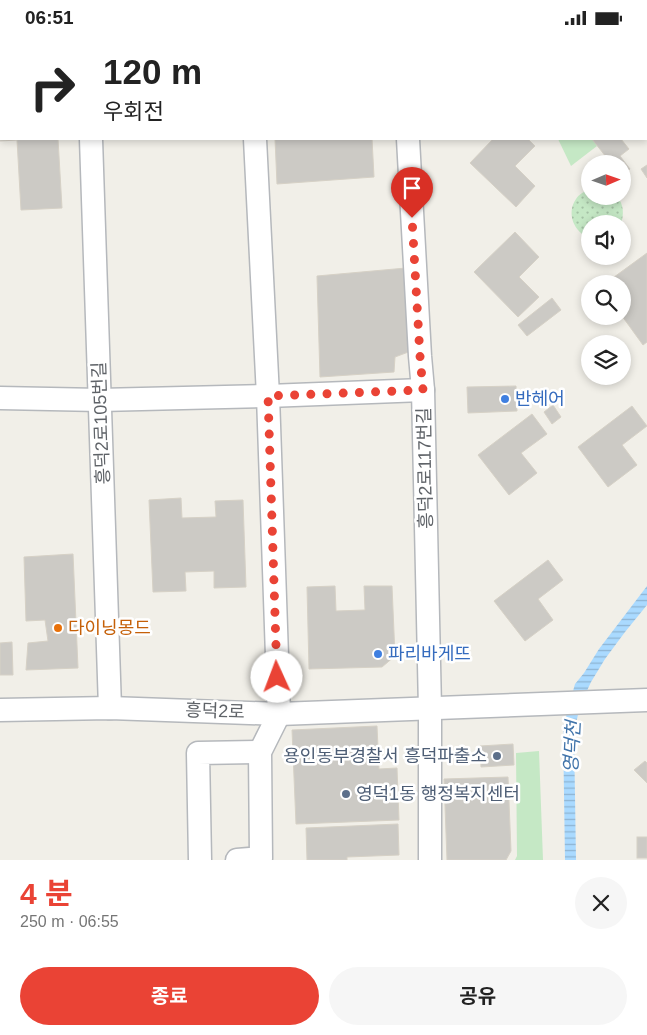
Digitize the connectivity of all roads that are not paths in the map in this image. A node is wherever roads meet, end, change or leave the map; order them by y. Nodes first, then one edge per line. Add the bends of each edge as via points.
1 (91, 140) edge
2 (255, 140) edge
3 (408, 140) edge
4 (423, 390) junction
5 (268, 396) junction
6 (0, 398) edge
7 (100, 400) junction
8 (647, 700) edge
9 (110, 707) junction
10 (0, 709) edge
11 (430, 709) junction
12 (279, 714) junction
13 (260, 752) junction
14 (200, 860) edge
15 (237, 860) edge
16 (430, 860) edge

1 - 7 street, 흥덕2로105번길
2 - 5 street
3 - 4 street, 흥덕2로117번길
4 - 5 street
4 - 11 street, 흥덕2로117번길
5 - 7 street
5 - 12 street
6 - 7 street
7 - 9 street, 흥덕2로105번길
8 - 11 street, 흥덕2로
9 - 10 street, 흥덕2로
9 - 12 street, 흥덕2로
11 - 12 street, 흥덕2로
11 - 16 street, 흥덕2로117번길
12 - 13 street
13 - 14 street via 198,753
13 - 15 street via 261,859

